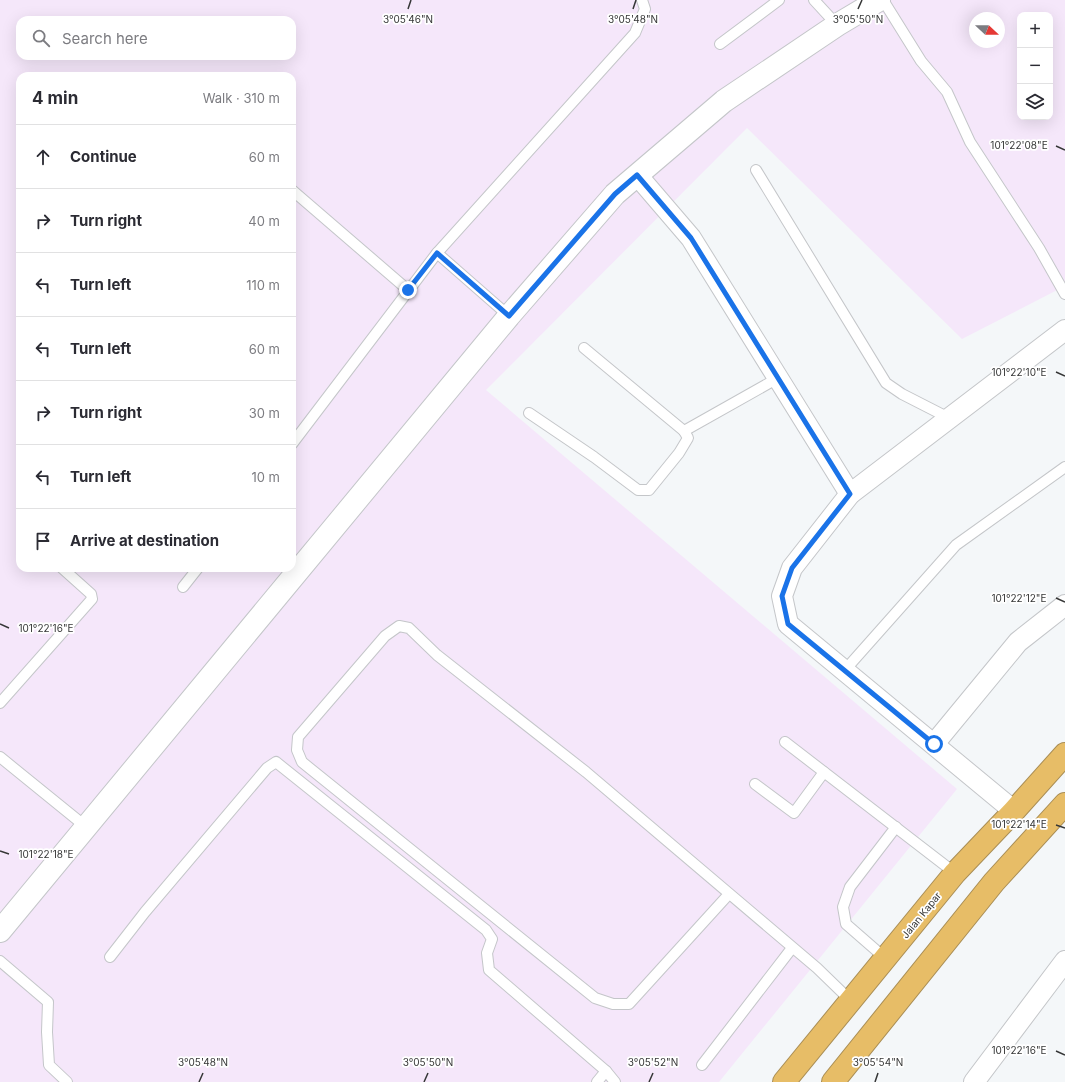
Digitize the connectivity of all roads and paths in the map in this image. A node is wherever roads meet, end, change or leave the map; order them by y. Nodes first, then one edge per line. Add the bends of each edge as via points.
1 (642, 0) edge
2 (779, 0) edge
3 (814, 0) edge
4 (879, 0) edge
5 (884, 0) edge
6 (837, 25) junction
7 (720, 44) dead end
8 (756, 170) dead end
9 (637, 175) junction
10 (296, 193) edge
11 (437, 253) junction
12 (408, 290) junction
13 (1065, 294) edge
14 (509, 316) junction
15 (1065, 330) edge
16 (584, 348) dead end
17 (778, 378) junction
18 (529, 413) dead end
19 (949, 418) junction
20 (684, 430) junction
21 (296, 439) edge
22 (1065, 466) edge
23 (850, 494) junction
24 (66, 572) edge
25 (195, 572) edge
26 (183, 587) dead end
27 (1065, 605) edge
28 (845, 670) junction
29 (0, 703) edge
30 (785, 742) dead end
31 (934, 744) junction
32 (1065, 754) edge
33 (0, 757) edge
34 (824, 772) junction
35 (755, 784) dead end
36 (1065, 804) edge
37 (1014, 811) junction
38 (85, 826) junction
39 (896, 827) junction
40 (955, 873) junction
41 (729, 894) junction
42 (0, 930) edge
43 (792, 948) junction
44 (110, 957) dead end
45 (886, 958) junction
46 (0, 962) edge
47 (1062, 972) edge
48 (844, 994) junction
49 (702, 1066) dead end
50 (606, 1071) junction
51 (68, 1082) edge
52 (597, 1082) edge
53 (615, 1082) edge
54 (784, 1082) edge
55 (833, 1082) edge
56 (974, 1082) edge

1 - 11 lane via 644,9 635,33
2 - 7 lane
3 - 6 lane
4 - 6 street
5 - 13 lane via 921,61 946,92 970,142 1039,248
6 - 9 street via 724,101
8 - 19 lane via 886,383
9 - 14 street via 615,194
9 - 17 street via 691,238
10 - 12 lane
11 - 12 lane
11 - 14 lane
12 - 21 lane
14 - 38 street
15 - 19 street
16 - 20 lane
17 - 20 lane
17 - 23 street
18 - 20 lane via 638,490 649,490 679,453 688,438
19 - 23 street
22 - 28 lane via 956,545
23 - 28 street via 792,568 782,596 788,624
24 - 29 lane via 91,594 92,599
25 - 26 lane
27 - 31 street via 1018,642
28 - 31 street
30 - 34 lane
31 - 37 street
32 - 37 highway, Jalan Kapar
33 - 38 lane
34 - 35 lane via 794,814
34 - 39 lane
36 - 55 highway via 994,882
37 - 40 highway, Jalan Kapar
38 - 42 street
39 - 40 lane
39 - 45 lane via 850,887 843,907 846,924
40 - 45 highway, Jalan Kapar
41 - 41 lane via 629,1004 613,1004 595,998 302,762 297,750 298,737 385,636 399,626 409,628 437,655 586,772
41 - 43 lane
43 - 48 lane
43 - 49 lane
44 - 50 lane via 267,768 276,762 486,930 492,939 487,953 489,970
45 - 48 highway, Jalan Kapar
46 - 51 lane via 48,1002 49,1066
47 - 56 street
48 - 54 highway, Jalan Kapar
50 - 52 lane
50 - 53 lane

